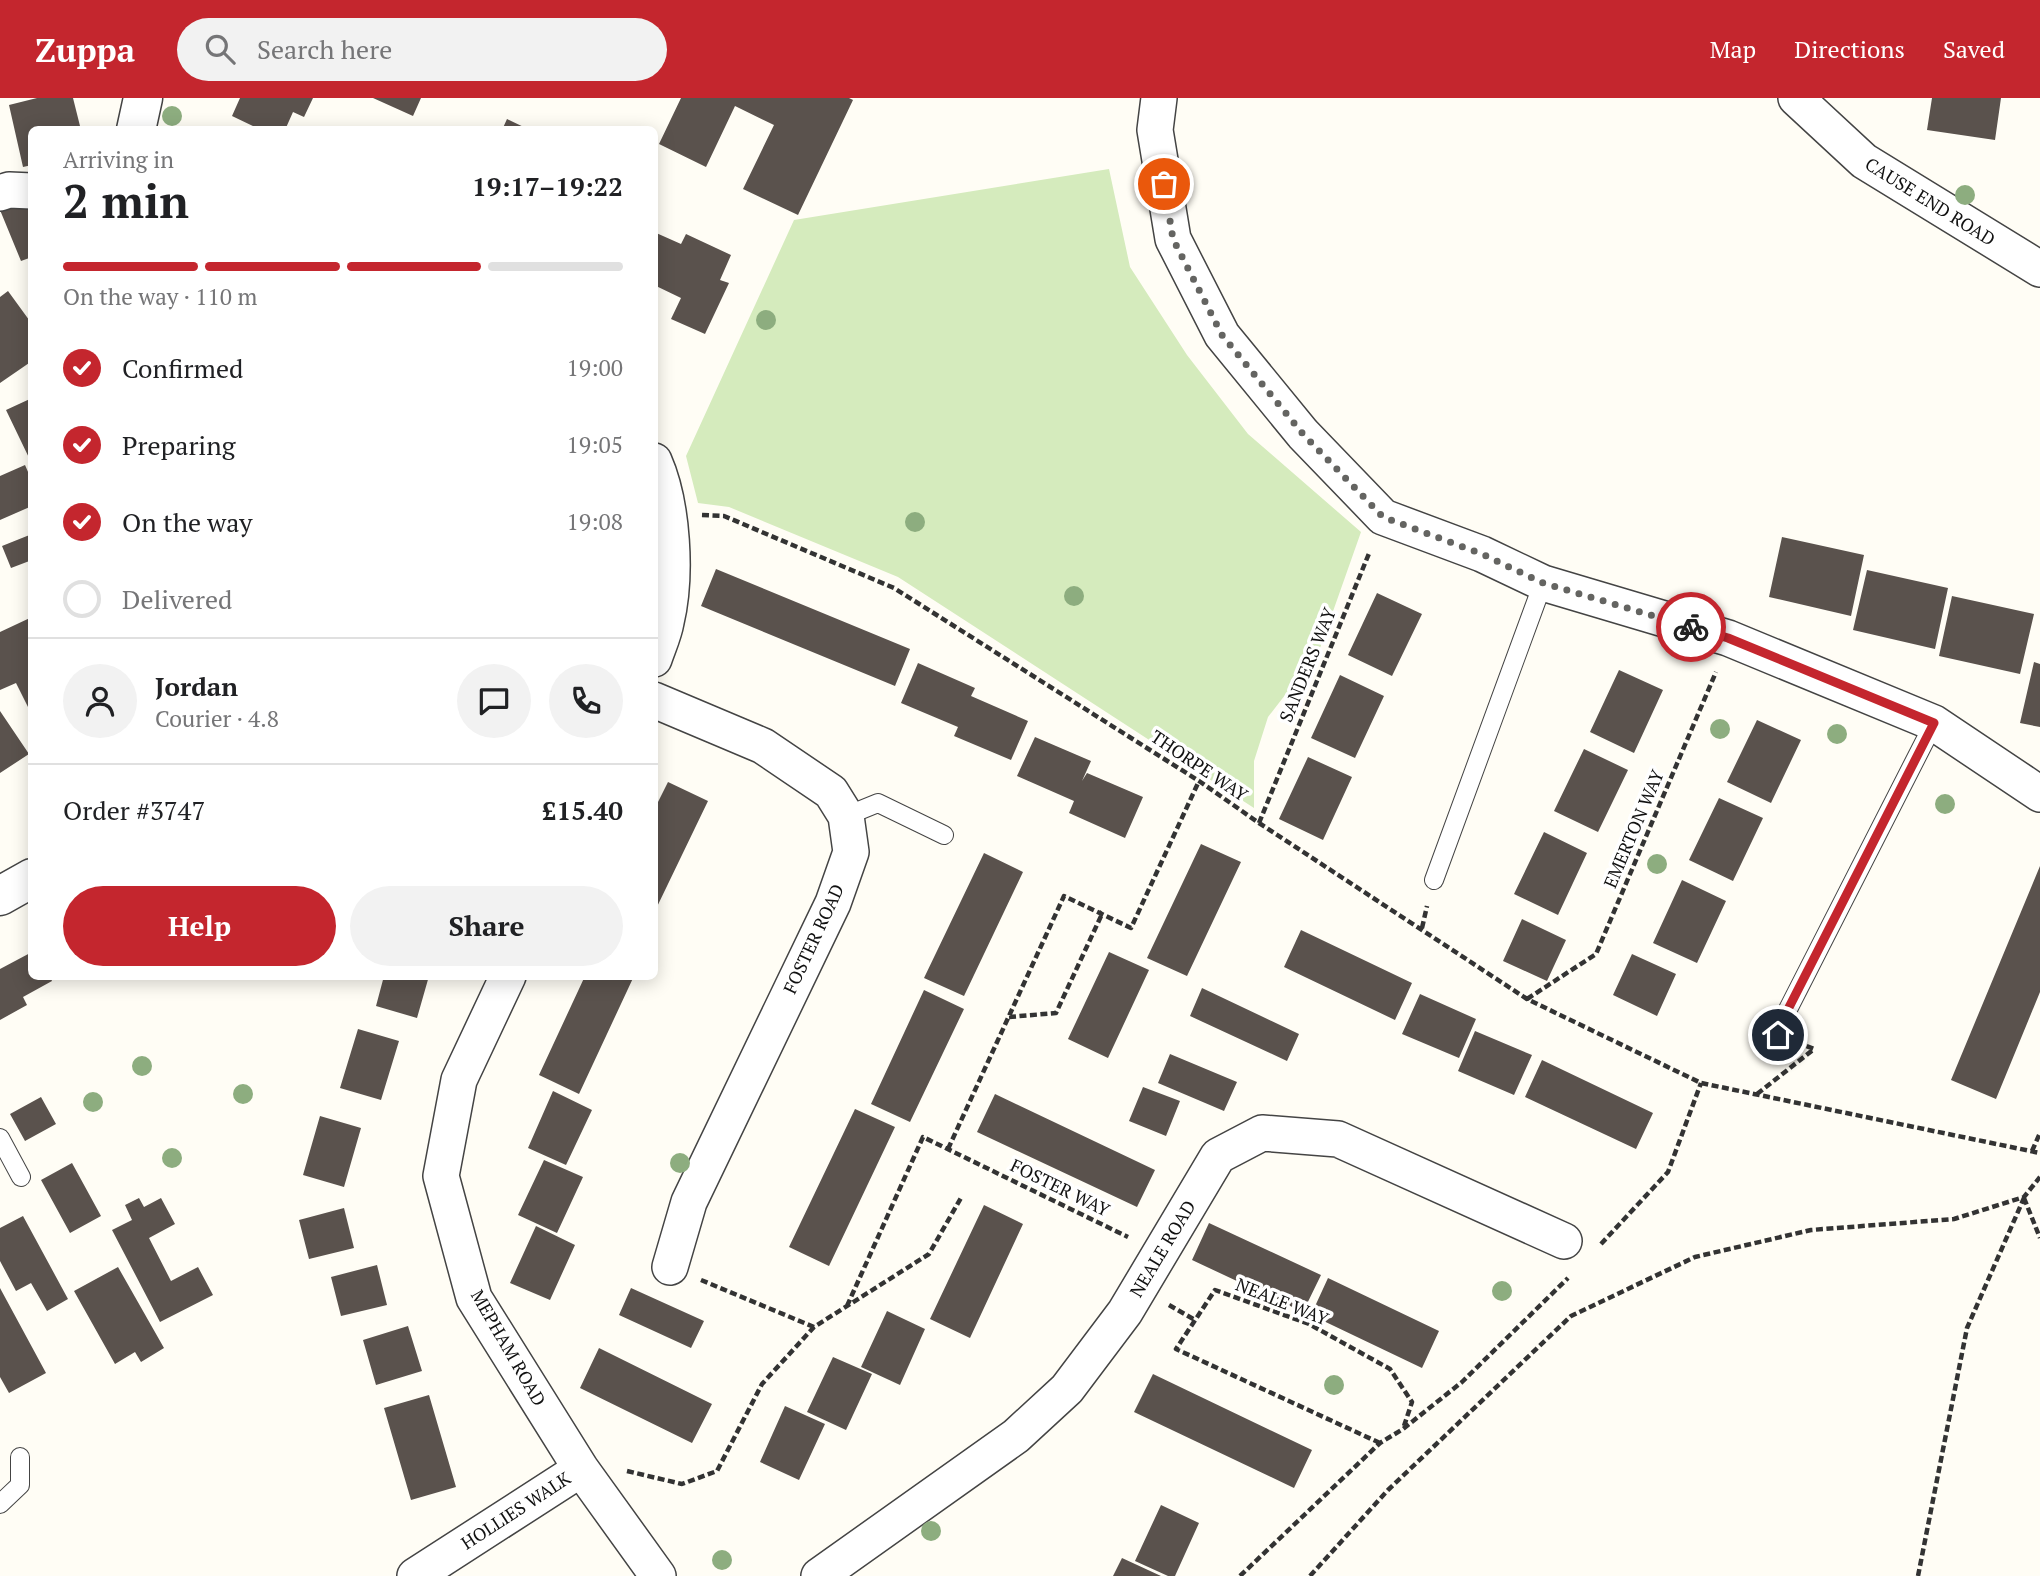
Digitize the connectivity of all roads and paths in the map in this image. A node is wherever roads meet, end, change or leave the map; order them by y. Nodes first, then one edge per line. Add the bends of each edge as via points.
1 (143, 98) edge
2 (1160, 98) edge
3 (1796, 98) edge
4 (137, 126) edge
5 (28, 191) edge
6 (0, 193) edge
7 (2038, 262) edge
8 (658, 469) edge
9 (667, 512) junction
10 (1383, 517) junction
11 (1543, 583) junction
12 (1730, 639) junction
13 (658, 647) edge
14 (658, 702) edge
15 (1934, 723) junction
16 (1199, 781) junction
17 (2040, 794) edge
18 (846, 816) junction
19 (1259, 823) junction
20 (944, 835) dead end
21 (28, 880) edge
22 (1434, 880) dead end
23 (0, 896) edge
24 (1064, 896) junction
25 (506, 980) edge
26 (1527, 999) junction
27 (1009, 1017) junction
28 (1778, 1035) dead end
29 (1701, 1083) junction
30 (2040, 1133) edge
31 (0, 1138) edge
32 (948, 1149) junction
33 (2032, 1151) junction
34 (2040, 1153) edge
35 (21, 1177) dead end
36 (2040, 1177) edge
37 (962, 1196) dead end
38 (2024, 1197) junction
39 (2040, 1238) edge
40 (1564, 1241) dead end
41 (1598, 1248) dead end
42 (1160, 1253) junction
43 (670, 1267) joint
44 (1572, 1274) dead end
45 (847, 1306) junction
46 (814, 1327) junction
47 (1403, 1429) junction
48 (1380, 1443) junction
49 (20, 1457) dead end
50 (581, 1468) junction
51 (0, 1504) edge
52 (415, 1576) edge
53 (658, 1576) edge
54 (819, 1576) edge
55 (1240, 1576) edge
56 (1310, 1576) edge
57 (1918, 1576) edge

1 - 4 street
2 - 10 street via 1155,130 1173,239 1222,335 1303,434
3 - 7 street, CAUSE END ROAD via 1864,161
5 - 6 street
8 - 9 street
9 - 13 street via 673,549 667,621
9 - 16 path, THORPE WAY via 724,516 894,588
10 - 11 street via 1482,554
10 - 19 path, SANDERS WAY
11 - 12 street
11 - 22 lane
12 - 15 street
12 - 26 path, EMERTON WAY via 1595,954
14 - 18 street, FOSTER ROAD via 763,746 831,792
15 - 17 street
15 - 28 lane
16 - 19 path, THORPE WAY
16 - 24 path via 1131,928
18 - 20 lane via 878,803
18 - 43 street, FOSTER ROAD via 851,852 834,903 689,1202
19 - 26 path, THORPE WAY
21 - 23 street
24 - 27 path
24 - 27 path via 1102,914 1056,1013
25 - 50 street, MEPHAM ROAD via 459,1080 441,1176 474,1298
26 - 29 path, THORPE WAY
27 - 32 path
29 - 33 path, THORPE WAY
29 - 41 path via 1668,1172
30 - 33 path
31 - 35 lane
32 - 42 path, FOSTER WAY
32 - 45 path, FOSTER WAY via 923,1137
33 - 34 path, THORPE WAY
36 - 38 path
37 - 45 path via 929,1254
38 - 39 path
38 - 56 path via 1954,1219 1811,1230 1695,1257 1571,1316 1388,1490
38 - 57 path via 1967,1328
40 - 42 street, NEALE ROAD via 1339,1139 1262,1133 1218,1156
42 - 54 street, NEALE ROAD via 1125,1312 1067,1389 1016,1436
43 - 46 path
44 - 47 path via 1462,1382
45 - 46 path
46 - 50 path via 762,1384 718,1471 682,1484 621,1469
47 - 48 path
47 - 48 path, NEALE WAY via 1412,1402 1390,1369 1309,1324 1215,1290 1176,1349
48 - 55 path
49 - 51 lane via 20,1485
50 - 52 street, HOLLIES WALK
50 - 53 street, MEPHAM ROAD

